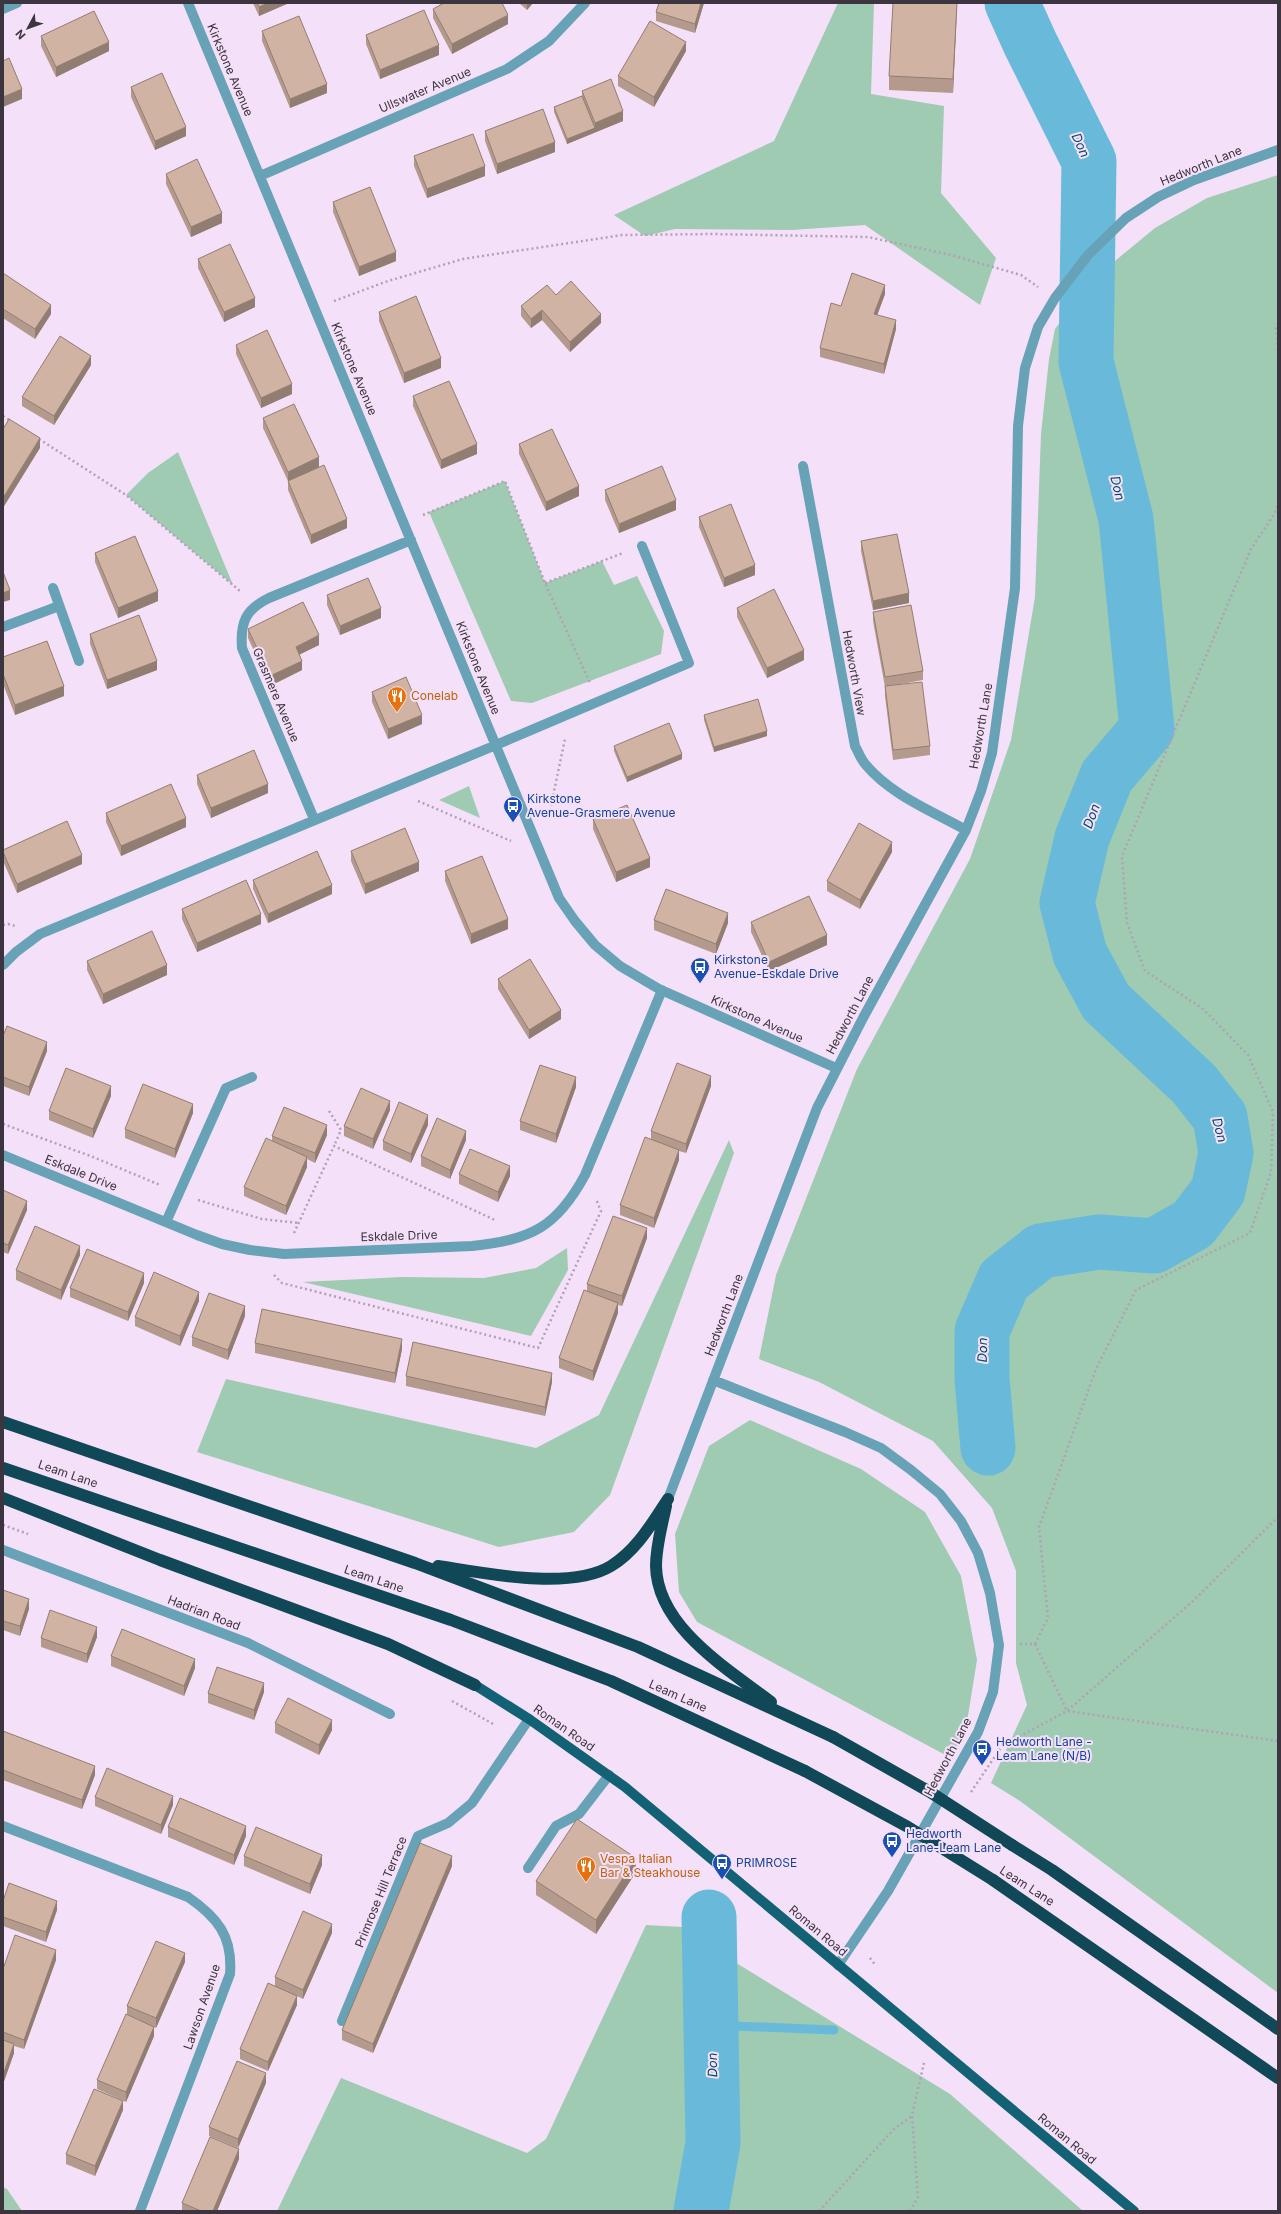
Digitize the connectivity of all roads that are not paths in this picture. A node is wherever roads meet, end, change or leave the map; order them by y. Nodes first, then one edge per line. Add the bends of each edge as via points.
1 (17, 3) edge
2 (188, 3) edge
3 (585, 3) edge
4 (3, 9) edge
5 (1278, 150) edge
6 (260, 176) junction
7 (803, 466) dead end
8 (411, 540) junction
9 (642, 546) road end
10 (53, 588) dead end
11 (59, 606) junction
12 (3, 626) edge
13 (79, 661) dead end
14 (496, 745) junction
15 (314, 819) junction
16 (966, 830) junction
17 (3, 965) edge
18 (662, 990) junction
19 (836, 1068) junction
20 (252, 1077) dead end
21 (3, 1155) edge
22 (166, 1222) junction
23 (713, 1380) junction
24 (3, 1422) edge
25 (3, 1468) edge
26 (3, 1498) edge
27 (668, 1499) junction
28 (3, 1550) edge
29 (416, 1563) junction
30 (475, 1686) joint
31 (390, 1714) dead end
32 (787, 1715) junction
33 (528, 1719) junction
34 (609, 1775) junction
35 (3, 1826) edge
36 (528, 1868) dead end
37 (838, 1965) junction
38 (342, 2021) dead end
39 (1278, 2029) edge
40 (1278, 2078) edge
41 (140, 2211) edge
42 (1134, 2211) edge

1 - 4 street
2 - 6 street, Kirkstone Avenue
3 - 6 street, Ullswater Avenue via 549,41 507,69
5 - 16 street, Hedworth Lane via 1194,180 1158,197 1126,218 1088,255 1055,298 1038,327 1025,368 1018,426 1015,588 992,753
6 - 8 street, Kirkstone Avenue
7 - 16 street, Hedworth View via 855,746 865,764 878,778
8 - 14 street, Kirkstone Avenue
8 - 15 street, Grasmere Avenue via 256,604 246,615 240,632 242,648
9 - 14 street via 689,662
10 - 11 street
11 - 12 street
11 - 13 street
14 - 15 street
14 - 18 street, Kirkstone Avenue via 559,898 574,921 595,945 620,966
15 - 17 street via 40,934
16 - 19 street, Hedworth Lane
18 - 19 street, Kirkstone Avenue
18 - 22 street, Eskdale Drive via 585,1175 571,1200 551,1220 528,1235 501,1244 284,1254 222,1244
19 - 23 street, Hedworth Lane via 817,1108
20 - 22 street via 226,1088
21 - 22 street, Eskdale Drive
23 - 27 street, Hedworth Lane
23 - 37 street, Hedworth Lane via 881,1448 940,1494 961,1521 978,1553 990,1593 999,1645 993,1692 978,1732 888,1890
24 - 29 highway
25 - 40 highway, Leam Lane, bridge via 451,1620 611,1681 805,1771 908,1827 993,1880
26 - 30 highway via 388,1644
27 - 29 highway via 645,1534 629,1551 611,1566 586,1575 531,1580
27 - 32 highway via 656,1566 658,1586 668,1607 695,1643
28 - 31 street, Hadrian Road via 248,1644
29 - 32 highway via 638,1647
30 - 33 main road, Roman Road
32 - 39 highway, bridge via 833,1737 930,1792 1012,1844
33 - 34 main road, Roman Road
33 - 38 street, Primrose Hill Terrace via 472,1803 448,1823 418,1836
34 - 36 street via 579,1814 556,1826
34 - 37 main road, Roman Road
35 - 41 street, Lawson Avenue via 188,1897 205,1909 228,1939 232,1957 230,1974
37 - 42 main road, Roman Road

